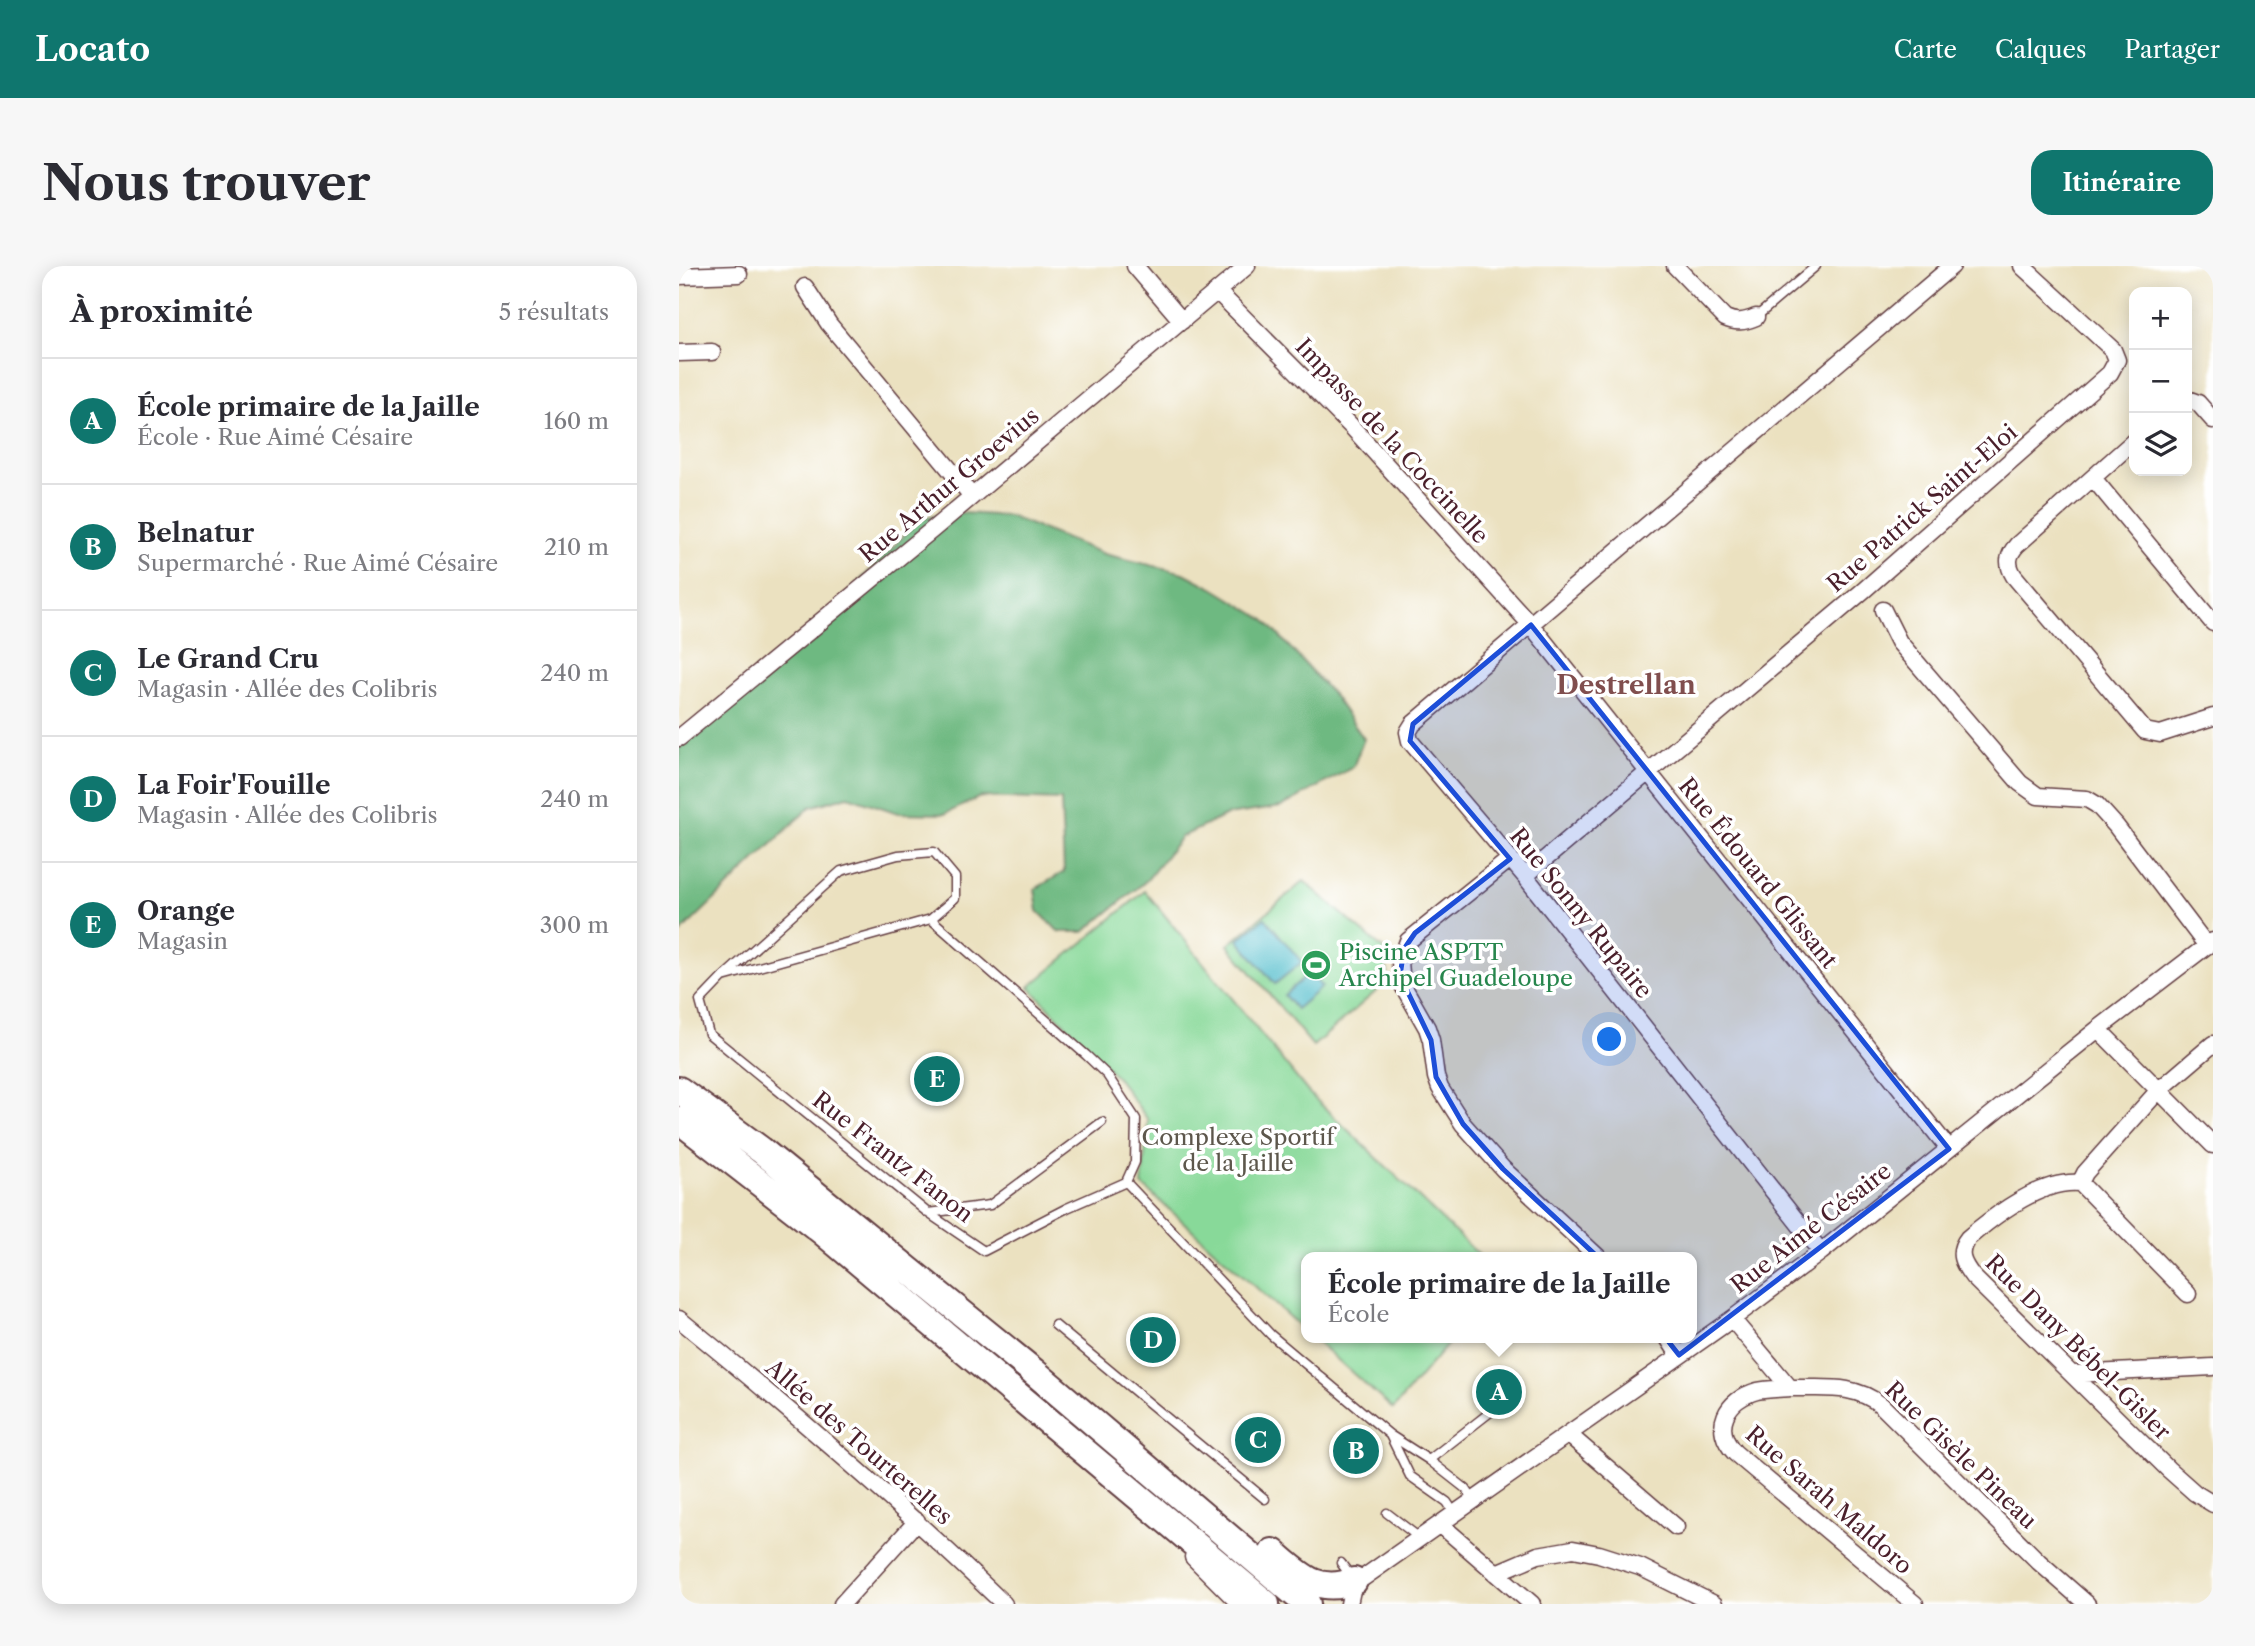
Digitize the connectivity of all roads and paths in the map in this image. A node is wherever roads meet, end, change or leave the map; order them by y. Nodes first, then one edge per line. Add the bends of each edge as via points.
1 (1135, 266) edge
2 (1247, 266) edge
3 (1675, 266) edge
4 (1816, 266) edge
5 (1952, 266) edge
6 (2022, 266) edge
7 (739, 274) dead end
8 (679, 276) edge
9 (805, 287) dead end
10 (1217, 291) junction
11 (1756, 317) joint
12 (1182, 321) junction
13 (712, 352) dead end
14 (679, 353) edge
15 (2192, 401) edge
16 (2213, 420) edge
17 (2129, 446) edge
18 (2093, 478) junction
19 (971, 495) junction
20 (1883, 610) dead end
21 (2213, 623) edge
22 (1531, 625) junction
23 (2213, 716) edge
24 (679, 738) edge
25 (1648, 773) junction
26 (1510, 859) junction
27 (1525, 876) junction
28 (931, 919) junction
29 (2210, 943) edge
30 (723, 977) junction
31 (2098, 1029) junction
32 (2213, 1044) edge
33 (679, 1090) edge
34 (2158, 1091) junction
35 (679, 1121) edge
36 (1102, 1122) dead end
37 (2213, 1145) edge
38 (1949, 1149) junction
39 (1126, 1182) junction
40 (2080, 1183) junction
41 (928, 1213) junction
42 (1593, 1252) edge
43 (1821, 1252) junction
44 (2188, 1294) dead end
45 (679, 1319) edge
46 (1732, 1319) junction
47 (1055, 1325) dead end
48 (1671, 1343) edge
49 (1697, 1343) edge
50 (1697, 1343) edge
51 (1679, 1355) junction
52 (2213, 1367) edge
53 (2074, 1374) junction
54 (1790, 1388) junction
55 (1507, 1399) dead end
56 (1568, 1434) junction
57 (1389, 1436) junction
58 (1072, 1442) junction
59 (1129, 1452) junction
60 (1429, 1460) junction
61 (1265, 1499) dead end
62 (1474, 1502) junction
63 (2213, 1504) edge
64 (1387, 1513) dead end
65 (1455, 1514) junction
66 (917, 1521) junction
67 (1441, 1525) junction
68 (1676, 1527) dead end
69 (1421, 1539) junction
70 (1496, 1573) junction
71 (1348, 1583) edge
72 (842, 1604) edge
73 (1004, 1604) edge
74 (1240, 1604) edge
75 (1266, 1604) edge
76 (1307, 1604) edge
77 (1532, 1604) edge
78 (1714, 1604) edge
79 (1915, 1604) edge
80 (2087, 1604) edge

1 - 12 street
2 - 10 street, Rue Arthur Groevius
3 - 11 street via 1725,318 1744,322
4 - 11 lane
5 - 22 street
6 - 25 street, Rue Patrick Saint-Eloi via 2113,350 2117,360 2113,369 1864,590
7 - 8 street
9 - 19 street via 829,324
10 - 12 street, Rue Arthur Groevius
10 - 22 street, Impasse de la Coccinelle via 1351,426
12 - 19 street, Rue Arthur Groevius
13 - 14 street
15 - 16 street
17 - 18 street
18 - 21 street
18 - 23 street via 2017,545 2009,557 2011,571 2145,731 2160,734
19 - 24 street, Rue Arthur Groevius
20 - 29 street via 1899,642 2021,783 2038,796 2087,799 2097,805
22 - 25 street, Rue Édouard Glissant
22 - 26 street, Rue Sonny Rupaire via 1408,732 1410,741
25 - 27 street, Rue Patrick Saint-Eloi
25 - 38 street, Rue Édouard Glissant
26 - 27 street, Rue Sonny Rupaire
26 - 42 street via 1408,941 1400,976 1431,1040 1440,1088 1463,1124 1503,1169
27 - 43 street, Rue Sonny Rupaire
28 - 30 lane, Rue Frantz Fanon
28 - 30 lane, Rue Frantz Fanon via 955,898 955,877 934,852 898,855 841,871
28 - 39 lane via 1107,1075 1136,1119 1135,1162
29 - 31 street, Rue Aimé Césaire
30 - 41 lane, Rue Frantz Fanon via 700,1002 709,1034
31 - 34 street
31 - 38 street, Rue Aimé Césaire
32 - 34 street
33 - 59 highway via 761,1150
34 - 37 street
34 - 40 street
35 - 58 highway via 823,1232
36 - 41 lane via 990,1205
38 - 43 street, Rue Aimé Césaire
39 - 41 lane, Rue Frantz Fanon via 984,1251
39 - 57 lane via 1271,1335
40 - 44 street
40 - 53 street, Rue Dany Bébel-Gisler via 2065,1181 2024,1198 1968,1238 1961,1256 1973,1277
43 - 46 street, Rue Aimé Césaire
45 - 66 street, Allée des Tourterelles
46 - 49 street, Rue Aimé Césaire
46 - 54 street
47 - 61 lane
48 - 51 street
50 - 51 street, Rue Aimé Césaire
51 - 56 street, Rue Aimé Césaire
52 - 53 street
53 - 63 street, Rue Dany Bébel-Gisler via 2168,1469
54 - 79 street, Rue Sarah Maldoro via 1762,1390 1734,1403 1724,1418 1726,1442
54 - 80 street, Rue Gisèle Pineau via 1851,1389 1872,1398
55 - 60 lane
56 - 62 street, Rue Aimé Césaire
56 - 68 street
57 - 60 lane
57 - 65 lane via 1410,1476 1447,1502
58 - 74 street
58 - 75 highway
59 - 71 highway via 1208,1502 1313,1583 1334,1587
59 - 76 highway
60 - 62 lane via 1466,1489
62 - 65 street, Rue Aimé Césaire
64 - 69 lane
65 - 67 street, Rue Aimé Césaire
66 - 72 street
66 - 73 street, Allée des Tourterelles
67 - 69 street, Rue Aimé Césaire
67 - 70 street
69 - 71 street, Rue Aimé Césaire
70 - 77 street
70 - 78 street via 1538,1555 1573,1549 1640,1567

